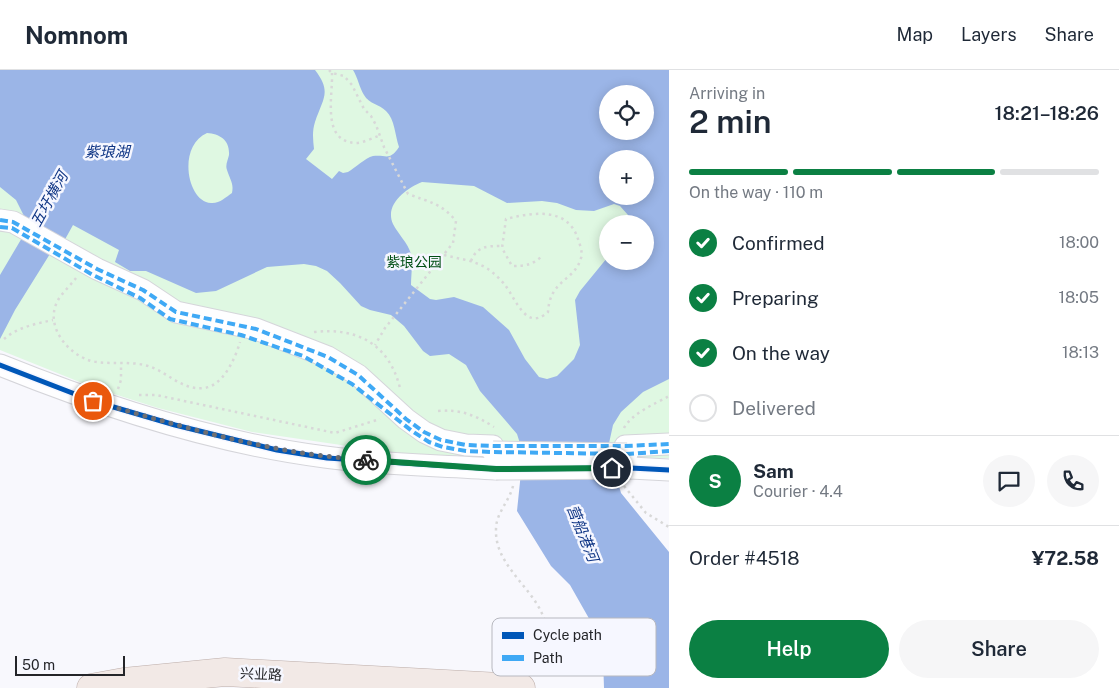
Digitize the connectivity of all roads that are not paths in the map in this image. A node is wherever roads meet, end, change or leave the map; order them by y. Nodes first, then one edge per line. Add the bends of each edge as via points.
1 (6, 224) edge
2 (56, 249) junction
3 (2, 366) edge
4 (669, 444) edge
5 (495, 449) junction
6 (669, 451) edge
7 (628, 456) junction
8 (669, 470) edge
9 (91, 688) edge
10 (521, 688) edge

1 - 2 street
2 - 5 street via 143,290 176,312 256,329 328,357 358,375 424,432 441,440
2 - 5 street via 83,269 140,298 170,319 241,335 303,356 327,368 429,442 466,451
3 - 5 street via 93,401 277,450 327,458
4 - 7 street
5 - 7 street, bridge
6 - 7 street
7 - 8 street
9 - 10 main road, 兴业路 via 225,672

